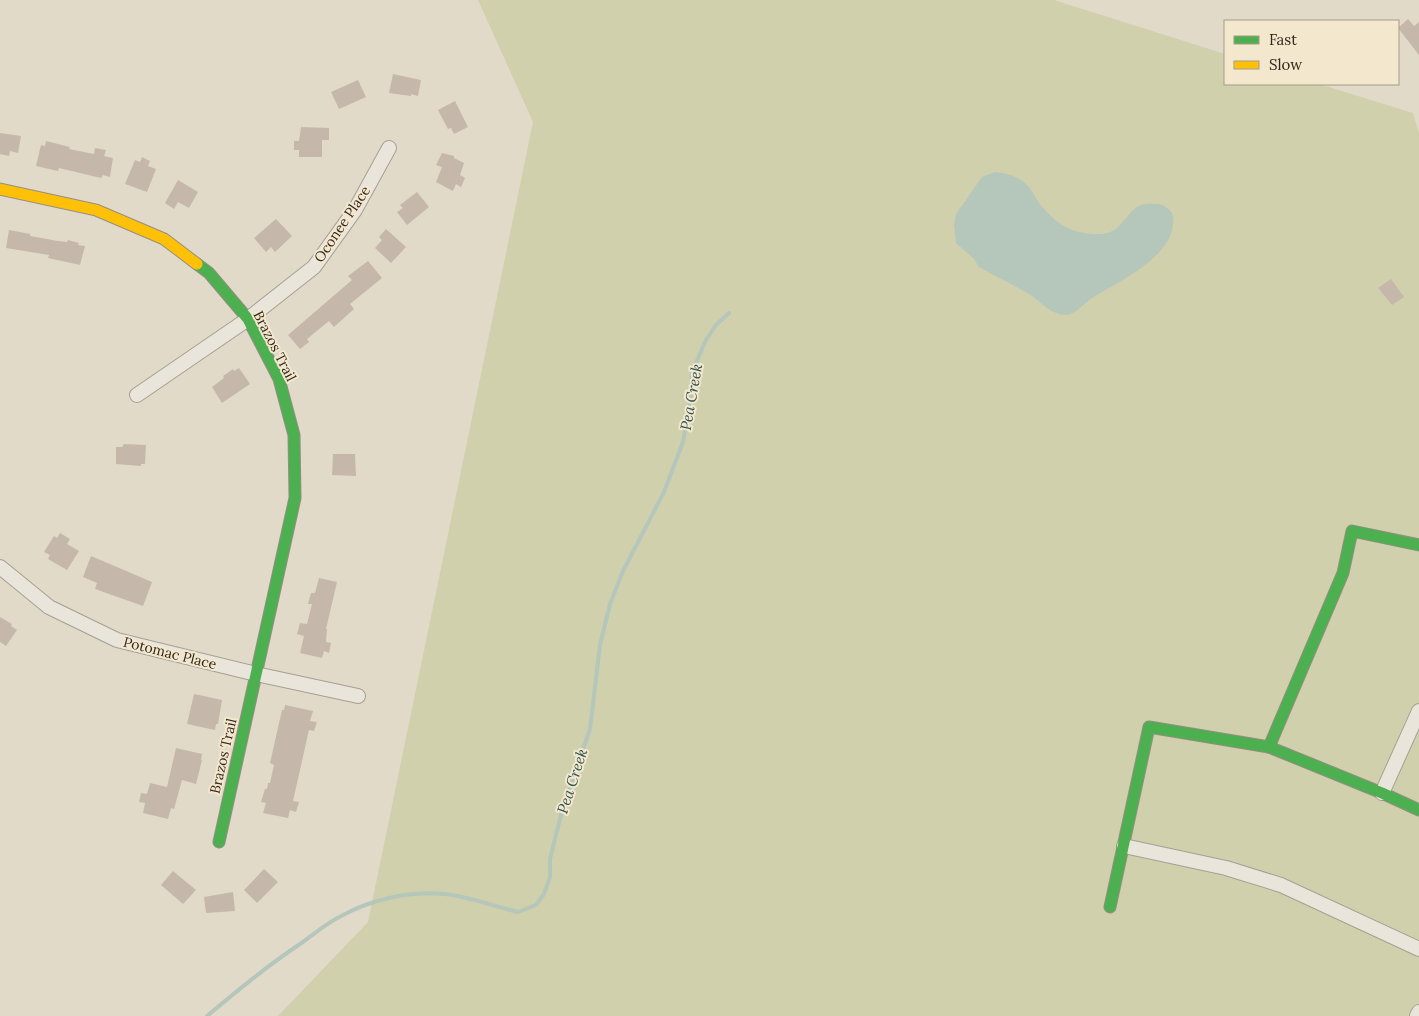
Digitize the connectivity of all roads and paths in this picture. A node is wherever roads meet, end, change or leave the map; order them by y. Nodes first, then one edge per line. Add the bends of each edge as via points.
1 (389, 148) dead end
2 (0, 189) edge
3 (248, 319) junction
4 (138, 394) dead end
5 (1419, 545) edge
6 (0, 567) edge
7 (256, 674) junction
8 (358, 696) dead end
9 (1419, 711) edge
10 (1269, 747) junction
11 (1382, 793) junction
12 (1419, 810) edge
13 (219, 842) dead end
14 (1124, 846) junction
15 (1110, 907) dead end
16 (1419, 949) edge
17 (1419, 1012) edge
18 (1417, 1016) edge

1 - 3 street, Oconee Place via 355,210 314,267
2 - 3 street, Brazos Trail via 96,210 164,239 209,273
3 - 4 street, Oconee Place
3 - 7 street, Brazos Trail via 278,379 294,435 295,498
5 - 10 street via 1352,531 1343,573
6 - 7 street, Potomac Place via 49,607 117,640
7 - 8 street, Potomac Place
7 - 13 street, Brazos Trail
9 - 11 street
10 - 11 street
10 - 14 street via 1150,727
11 - 12 street
14 - 15 street
14 - 16 street via 1226,868 1281,886
17 - 18 street

